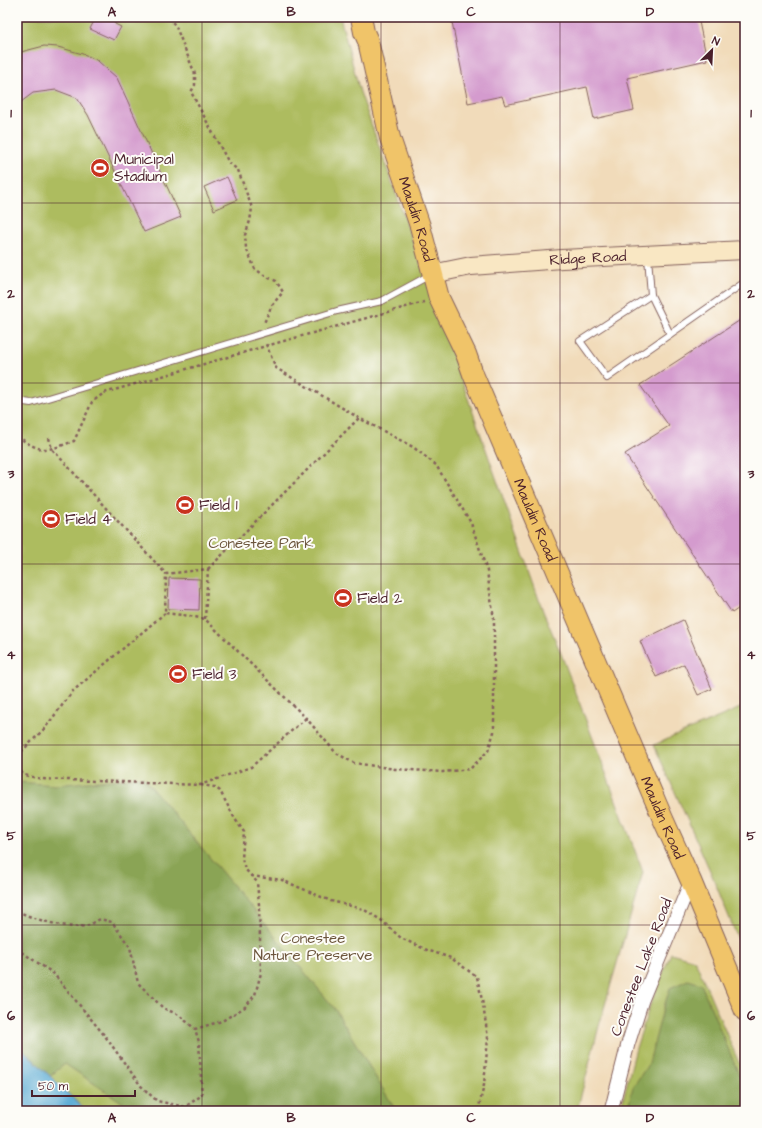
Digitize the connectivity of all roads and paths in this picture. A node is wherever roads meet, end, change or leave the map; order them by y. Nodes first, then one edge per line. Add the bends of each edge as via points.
1 (169, 17) edge
2 (360, 17) edge
3 (745, 250) edge
4 (648, 255) junction
5 (432, 274) junction
6 (745, 282) edge
7 (651, 295) junction
8 (439, 298) junction
9 (262, 334) junction
10 (670, 334) junction
11 (266, 346) junction
12 (17, 401) edge
13 (358, 418) junction
14 (17, 436) edge
15 (49, 438) dead end
16 (52, 450) junction
17 (208, 569) junction
18 (166, 574) junction
19 (165, 613) junction
20 (205, 619) junction
21 (306, 718) junction
22 (17, 756) edge
23 (17, 768) edge
24 (200, 785) junction
25 (252, 876) junction
26 (691, 881) junction
27 (17, 911) edge
28 (17, 949) edge
29 (745, 1011) edge
30 (195, 1029) junction
31 (180, 1106) junction
32 (177, 1111) edge
33 (478, 1111) edge
34 (611, 1111) edge

1 - 9 path via 176,27 195,74 195,85 191,92 229,163 238,170 252,208 245,235 246,248 255,269 276,281 283,292 272,305 261,326
2 - 5 main road, Mauldin Road via 390,138 420,226
3 - 4 street, Ridge Road
4 - 5 street, Ridge Road via 471,266
4 - 7 lane
5 - 8 main road, Mauldin Road
5 - 9 lane via 382,301 337,311
6 - 10 lane
7 - 10 lane
7 - 10 lane via 580,341 607,378
8 - 11 path
8 - 26 main road, Mauldin Road via 466,354
9 - 11 path
9 - 12 lane via 31,403
11 - 13 path via 276,368
11 - 16 path via 104,393 92,402 74,441
13 - 17 path
13 - 21 path via 413,447 436,466 471,523 486,571 494,620 494,732 488,751 470,769 443,772 395,769 348,760 336,753
14 - 16 path via 38,449
15 - 16 path
16 - 18 path
17 - 18 path
17 - 20 path
18 - 19 path
19 - 20 path
19 - 22 path via 73,691 45,728
20 - 21 path
21 - 24 path via 251,767
23 - 24 path via 24,775 42,779
24 - 25 path via 214,786 220,791 244,832 242,859 245,869
25 - 30 path via 257,882 259,905 261,974 256,994 245,1007 222,1021
25 - 33 path via 282,880 331,901 363,909 381,920 401,938 451,958 477,977 484,1004 488,1038 484,1085
26 - 29 main road, Mauldin Road
26 - 34 street, Conestee Lake Road via 642,1000
27 - 30 path via 50,923 70,926 88,926 100,919 112,922 130,947 138,983 163,1008 179,1015
28 - 31 path via 53,973 105,1036 141,1086 158,1101
30 - 31 path via 202,1095 185,1107
31 - 32 path

